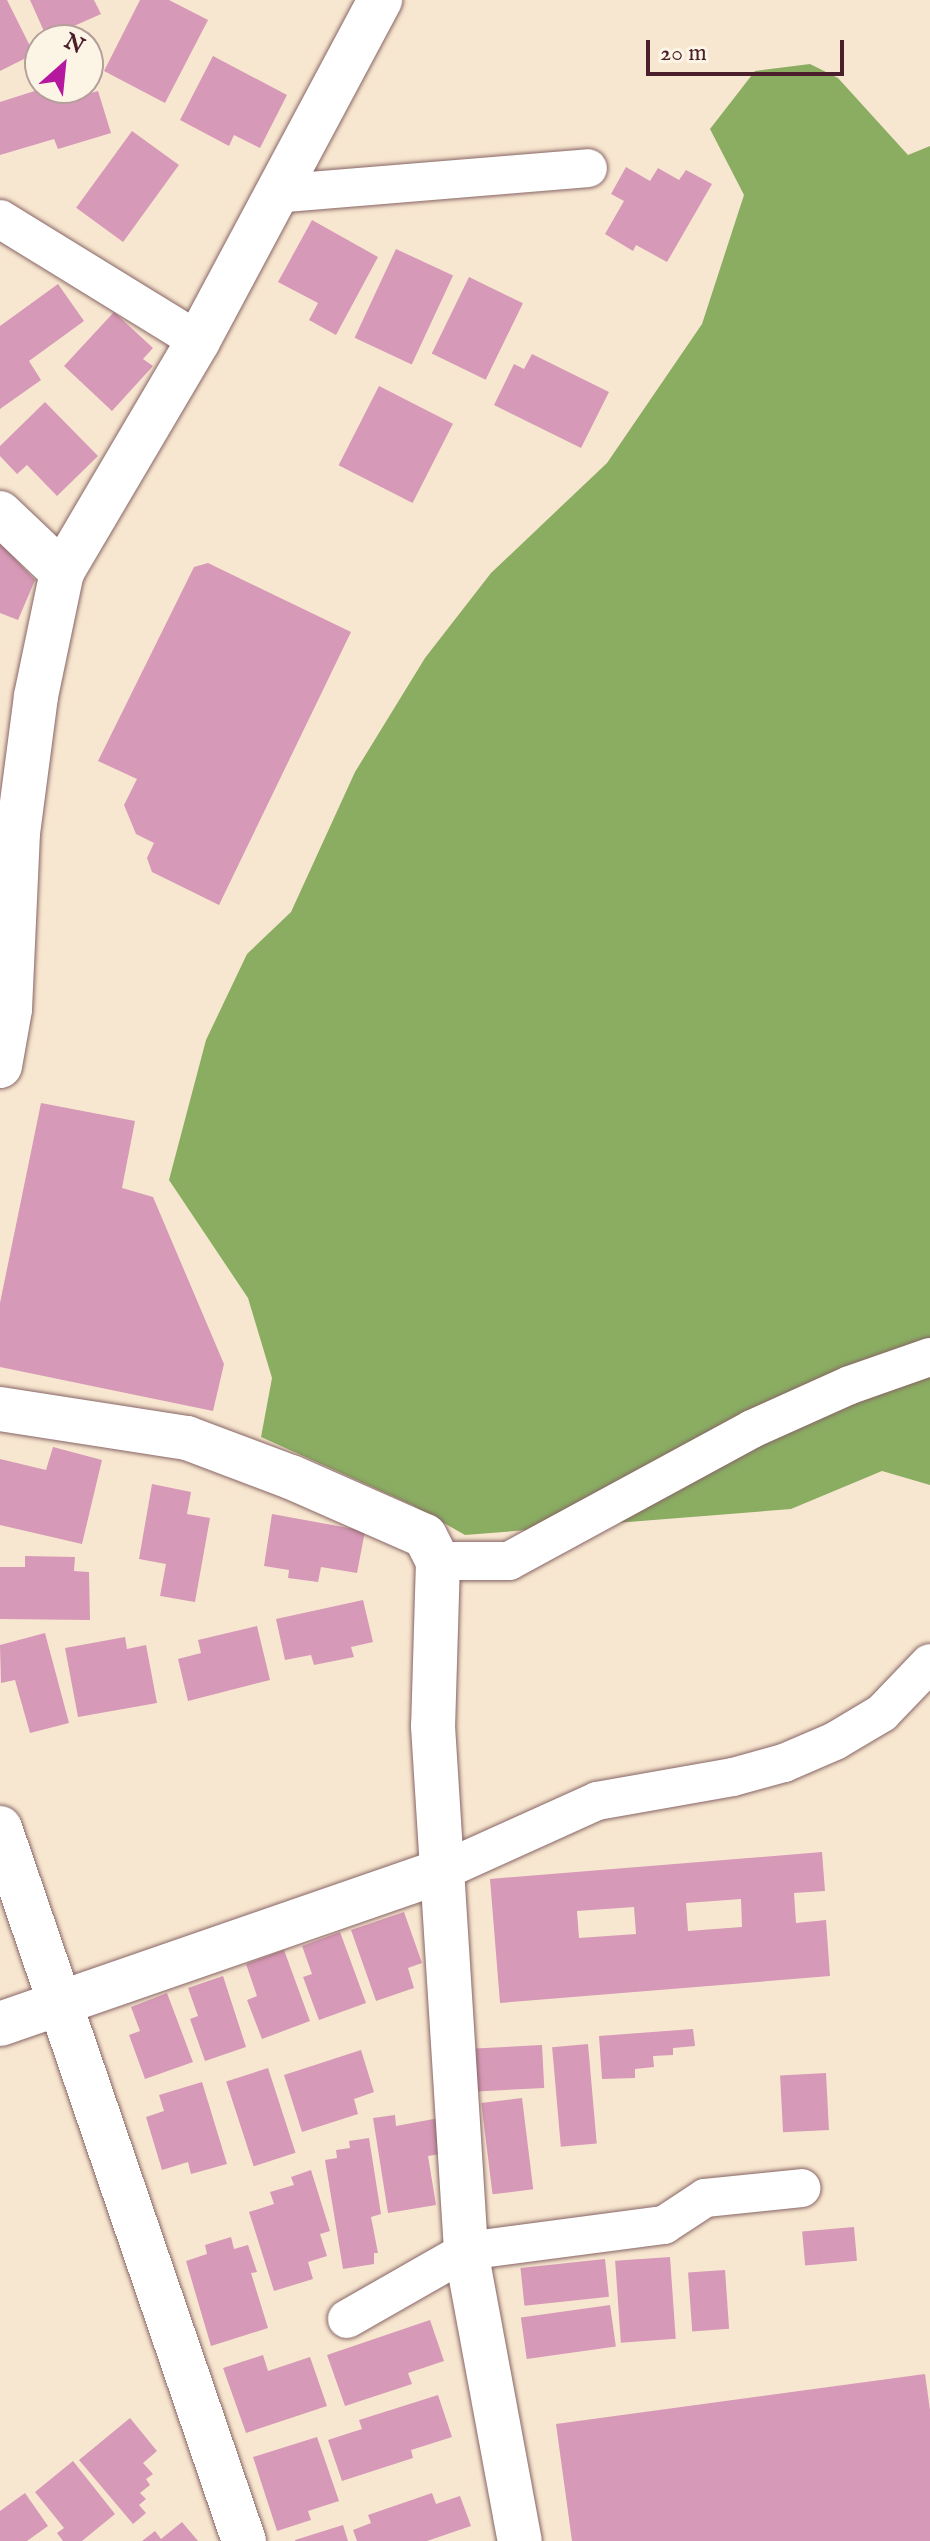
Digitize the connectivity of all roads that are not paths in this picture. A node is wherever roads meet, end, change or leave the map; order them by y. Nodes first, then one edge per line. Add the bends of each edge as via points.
1 (380, 0) edge
2 (588, 168) dead end
3 (274, 194) junction
4 (0, 219) edge
5 (198, 341) junction
6 (0, 513) edge
7 (62, 572) junction
8 (0, 1066) edge
9 (930, 1357) edge
10 (0, 1409) edge
11 (438, 1561) junction
12 (930, 1663) edge
13 (0, 1828) edge
14 (442, 1871) junction
15 (59, 2003) junction
16 (0, 2024) edge
17 (801, 2188) dead end
18 (466, 2251) junction
19 (347, 2319) dead end
20 (244, 2541) edge
21 (520, 2541) edge

1 - 3 street
2 - 3 lane
3 - 5 street
4 - 5 lane
5 - 7 street
6 - 7 street
7 - 8 street via 36,696 18,833 10,1009
9 - 11 lane via 850,1385 752,1429 509,1561
10 - 11 street via 187,1438 425,1536
11 - 14 street via 433,1726
12 - 14 lane via 882,1713 784,1763 597,1801
13 - 15 street
14 - 15 street
14 - 18 street
15 - 16 street
15 - 20 street
17 - 18 lane via 705,2198 664,2225
18 - 19 lane
18 - 21 street

